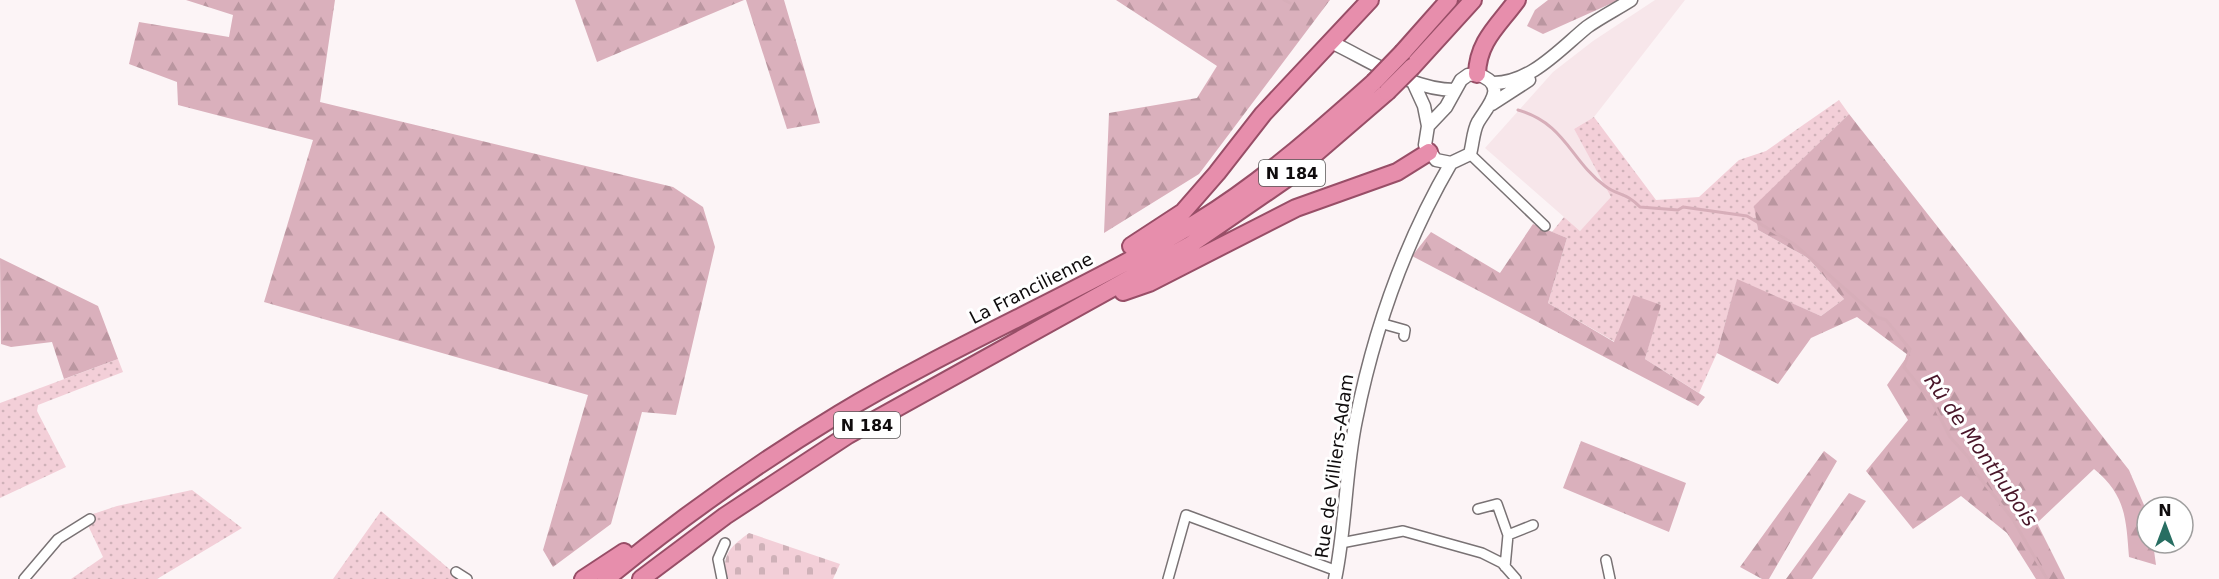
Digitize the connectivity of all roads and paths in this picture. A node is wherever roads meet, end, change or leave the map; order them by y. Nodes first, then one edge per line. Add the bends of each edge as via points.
1 (1370, 0) edge
2 (1449, 0) edge
3 (1473, 0) edge
4 (1517, 0) edge
5 (1631, 0) edge
6 (1330, 42) junction
7 (1546, 62) junction
8 (1477, 74) junction
9 (1413, 75) junction
10 (1492, 83) junction
11 (1381, 87) junction
12 (1455, 90) junction
13 (1492, 104) junction
14 (1428, 126) junction
15 (1470, 154) junction
16 (1432, 156) junction
17 (1451, 162) junction
18 (1440, 181) junction
19 (1545, 226) dead end
20 (1062, 295) junction
21 (1082, 307) junction
22 (1380, 323) junction
23 (1404, 336) dead end
24 (1478, 509) dead end
25 (90, 519) dead end
26 (1533, 525) dead end
27 (1508, 535) junction
28 (725, 543) dead end
29 (1341, 543) junction
30 (647, 544) junction
31 (1606, 560) dead end
32 (664, 563) junction
33 (1506, 567) junction
34 (456, 572) dead end
35 (1336, 575) edge
36 (24, 579) edge
37 (467, 579) edge
38 (583, 579) edge
39 (606, 579) edge
40 (641, 579) edge
41 (655, 579) edge
42 (722, 579) edge
43 (1168, 579) edge
44 (1516, 579) edge
45 (1610, 579) edge

1 - 6 highway
2 - 11 highway, La Francilienne / N 184, bridge via 1403,52
3 - 9 highway, La Francilienne / N 184
4 - 8 highway via 1486,39 1478,56
5 - 7 street via 1589,26
6 - 9 street
6 - 20 highway via 1263,114 1183,212 1086,274
7 - 10 street via 1520,79
7 - 13 street via 1528,81
8 - 10 street
8 - 12 street via 1461,80
9 - 11 highway, La Francilienne / N 184, bridge
9 - 12 street via 1440,90
9 - 14 street
10 - 13 street
11 - 20 highway, La Francilienne / N 184 via 1198,221
11 - 21 highway, La Francilienne / N 184 via 1286,179 1190,245
12 - 14 street
13 - 15 street via 1478,123
14 - 16 street via 1425,138
15 - 17 street
15 - 19 street
16 - 17 street
16 - 18 street
16 - 21 highway via 1296,208 1149,283
17 - 18 street, Rue de Villiers-Adam
18 - 22 street, Rue de Villiers-Adam
20 - 30 highway, La Francilienne / N 184 via 839,414
21 - 32 highway, La Francilienne / N 184 via 848,435 734,509
22 - 23 street via 1406,330
22 - 29 street, Rue de Villiers-Adam via 1356,421
24 - 27 street via 1497,504
25 - 36 street via 58,539
26 - 27 street
27 - 33 street
28 - 42 street via 718,559
29 - 33 street via 1403,531 1482,553
29 - 35 street, Rue de Villiers-Adam
30 - 38 highway via 636,545
30 - 39 highway, La Francilienne / N 184
31 - 45 street
32 - 40 highway, La Francilienne / N 184
32 - 41 highway
33 - 44 street
34 - 37 street
35 - 43 street via 1186,515

